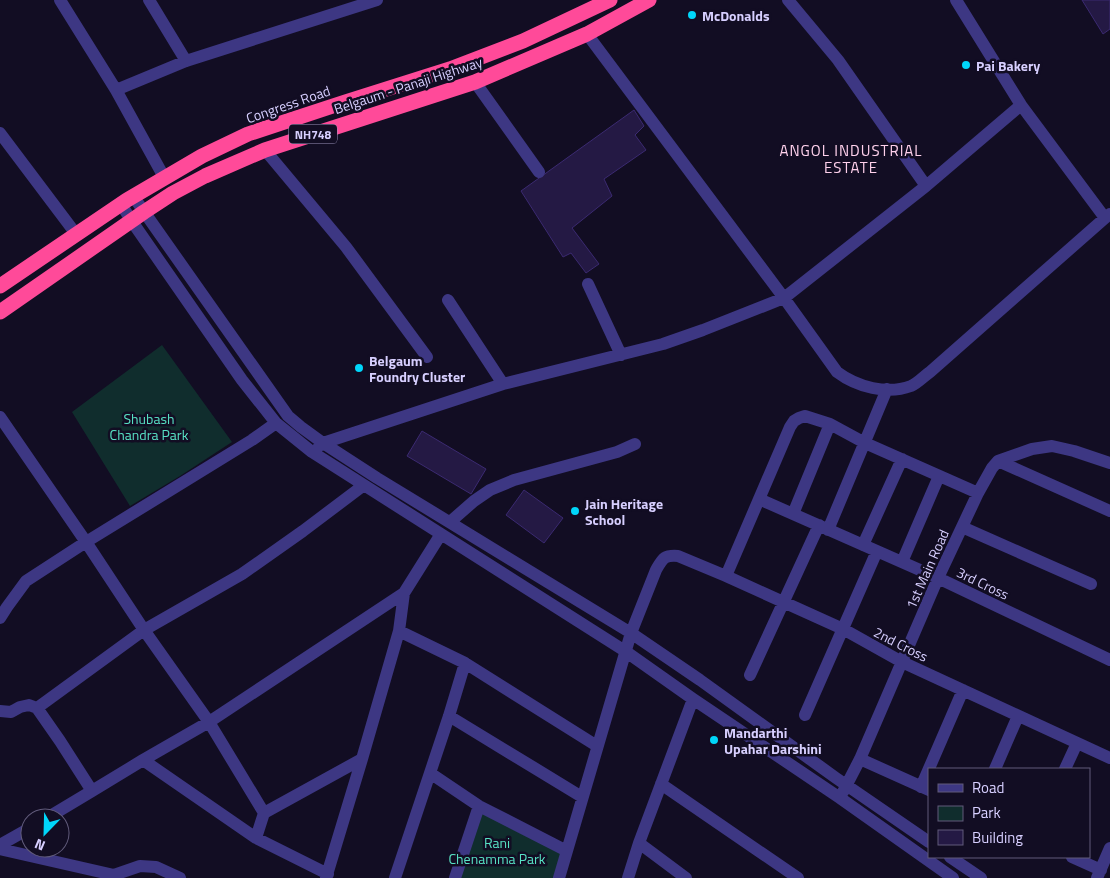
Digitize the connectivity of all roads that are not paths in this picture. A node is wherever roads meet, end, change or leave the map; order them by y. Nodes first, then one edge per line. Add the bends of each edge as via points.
1 (60, 0) edge
2 (149, 0) edge
3 (377, 0) edge
4 (610, 0) edge
5 (649, 0) edge
6 (788, 0) edge
7 (956, 0) edge
8 (587, 34) junction
9 (186, 61) junction
10 (475, 82) junction
11 (116, 90) junction
12 (1021, 104) junction
13 (0, 132) edge
14 (265, 150) junction
15 (539, 172) dead end
16 (164, 177) junction
17 (926, 186) junction
18 (127, 200) junction
19 (138, 216) junction
20 (1107, 216) edge
21 (76, 234) junction
22 (588, 284) dead end
23 (0, 286) edge
24 (784, 298) junction
25 (448, 300) dead end
26 (0, 312) edge
27 (621, 355) junction
28 (427, 357) dead end
29 (503, 384) junction
30 (888, 389) junction
31 (0, 417) edge
32 (276, 423) junction
33 (830, 424) junction
34 (323, 443) junction
35 (865, 443) junction
36 (635, 444) dead end
37 (312, 452) junction
38 (902, 459) junction
39 (998, 460) junction
40 (1110, 463) edge
41 (939, 476) junction
42 (364, 486) junction
43 (978, 493) junction
44 (759, 499) junction
45 (1110, 511) edge
46 (793, 514) junction
47 (450, 522) junction
48 (823, 527) junction
49 (962, 527) junction
50 (441, 534) junction
51 (86, 542) junction
52 (863, 545) junction
53 (877, 551) junction
54 (902, 562) junction
55 (726, 576) junction
56 (938, 578) junction
57 (1091, 584) dead end
58 (404, 593) junction
59 (784, 603) junction
60 (0, 618) edge
61 (144, 630) junction
62 (843, 630) junction
63 (399, 631) junction
64 (631, 633) junction
65 (625, 651) junction
66 (1110, 660) edge
67 (902, 662) junction
68 (465, 663) junction
69 (750, 675) dead end
70 (963, 690) junction
71 (692, 699) junction
72 (38, 708) junction
73 (0, 711) edge
74 (805, 715) dead end
75 (449, 716) junction
76 (1018, 716) junction
77 (209, 722) junction
78 (1077, 743) junction
79 (596, 746) junction
80 (1110, 758) edge
81 (362, 759) junction
82 (860, 759) junction
83 (142, 760) junction
84 (933, 768) edge
85 (994, 768) edge
86 (1065, 768) edge
87 (430, 773) junction
88 (660, 784) junction
89 (847, 786) junction
90 (925, 789) edge
91 (92, 791) junction
92 (582, 797) junction
93 (840, 798) junction
94 (479, 806) junction
95 (64, 808) edge
96 (264, 813) junction
97 (20, 834) edge
98 (256, 838) junction
99 (928, 841) edge
100 (639, 844) junction
101 (0, 845) edge
102 (1110, 848) edge
103 (0, 849) edge
104 (567, 850) junction
105 (951, 858) edge
106 (1074, 858) edge
107 (1099, 874) edge
108 (114, 876) edge
109 (327, 876) edge
110 (180, 878) edge
111 (395, 878) edge
112 (455, 878) edge
113 (559, 878) edge
114 (628, 878) edge
115 (686, 878) edge
116 (798, 878) edge
117 (953, 878) edge
118 (981, 878) edge

1 - 11 street
2 - 9 street
3 - 9 street
4 - 16 highway, Congress Road / NH748 via 523,41 450,69 248,134
5 - 8 highway, Belgaum - Panaji Highway / NH748
6 - 17 street via 838,60
7 - 12 street
8 - 10 highway, Belgaum - Panaji Highway / NH748
8 - 24 street
9 - 11 street
10 - 14 highway, Belgaum - Panaji Highway / NH748
10 - 15 street
11 - 16 street
12 - 17 street
12 - 20 street
13 - 21 street
14 - 19 highway, Belgaum - Panaji Highway / NH748 via 205,176
14 - 28 street via 346,247
16 - 18 highway, Congress Road / NH748
17 - 24 street
18 - 19 street
18 - 21 highway, Congress Road / NH748
19 - 26 highway, Belgaum - Panaji Highway / NH748
19 - 32 street via 242,380
19 - 34 street via 288,416
20 - 30 street via 930,372 913,385
21 - 23 highway, Congress Road / NH748
22 - 27 street
24 - 27 street via 704,330
24 - 30 street via 837,372 864,386
25 - 29 street
27 - 29 street
29 - 34 street
30 - 35 street
31 - 51 street
32 - 37 street
32 - 51 street
33 - 35 street
33 - 44 street via 805,416 794,421
33 - 46 street
34 - 37 street
34 - 47 street
35 - 38 street
35 - 48 street
36 - 47 street via 490,490
37 - 42 street
38 - 41 street
38 - 52 street
39 - 40 street via 1052,446
39 - 43 street, 1st Main Road
39 - 45 street
41 - 43 street
41 - 54 street
42 - 50 street
42 - 61 street via 242,574
43 - 49 street, 1st Main Road
44 - 46 street, 3rd Cross
44 - 55 street
46 - 48 street, 3rd Cross
47 - 64 street
48 - 52 street, 3rd Cross
48 - 59 street
49 - 56 street, 1st Main Road
49 - 57 street
50 - 58 street
50 - 65 street
51 - 60 street via 26,582
51 - 61 street
52 - 53 street, 3rd Cross
53 - 54 street, 3rd Cross
53 - 62 street
54 - 56 street, 3rd Cross
55 - 59 street, 2nd Cross
55 - 64 street, 2nd Cross via 678,556 662,560
56 - 66 street, 3rd Cross
56 - 67 street, 1st Main Road
58 - 63 street
58 - 77 street
59 - 62 street, 2nd Cross
59 - 69 street
61 - 72 street
61 - 77 street
62 - 67 street, 2nd Cross
62 - 74 street
63 - 68 street
63 - 81 street
64 - 65 street
64 - 89 street
65 - 71 street
65 - 79 street
67 - 70 street, 2nd Cross
67 - 82 street, 1st Main Road
68 - 75 street
68 - 79 street
70 - 76 street, 2nd Cross
70 - 84 street
71 - 88 street
71 - 93 street
72 - 73 street via 29,705 11,712
72 - 91 street
75 - 87 street
75 - 92 street
76 - 78 street, 2nd Cross
76 - 85 street
77 - 83 street
77 - 96 street
78 - 80 street, 2nd Cross
78 - 86 street
79 - 92 street
81 - 96 street
81 - 109 street
82 - 89 street, 1st Main Road
82 - 90 street
83 - 91 street
83 - 98 street
87 - 94 street
87 - 111 street
88 - 100 street
88 - 116 street
89 - 93 street, 1st Main Road
89 - 99 street
91 - 95 street
92 - 104 street
93 - 117 street
94 - 104 street
94 - 112 street
96 - 98 street
97 - 101 street
98 - 109 street
100 - 114 street
100 - 115 street
102 - 107 street
103 - 108 street
104 - 113 street
105 - 118 street
106 - 107 street
108 - 110 street via 140,866 156,867

